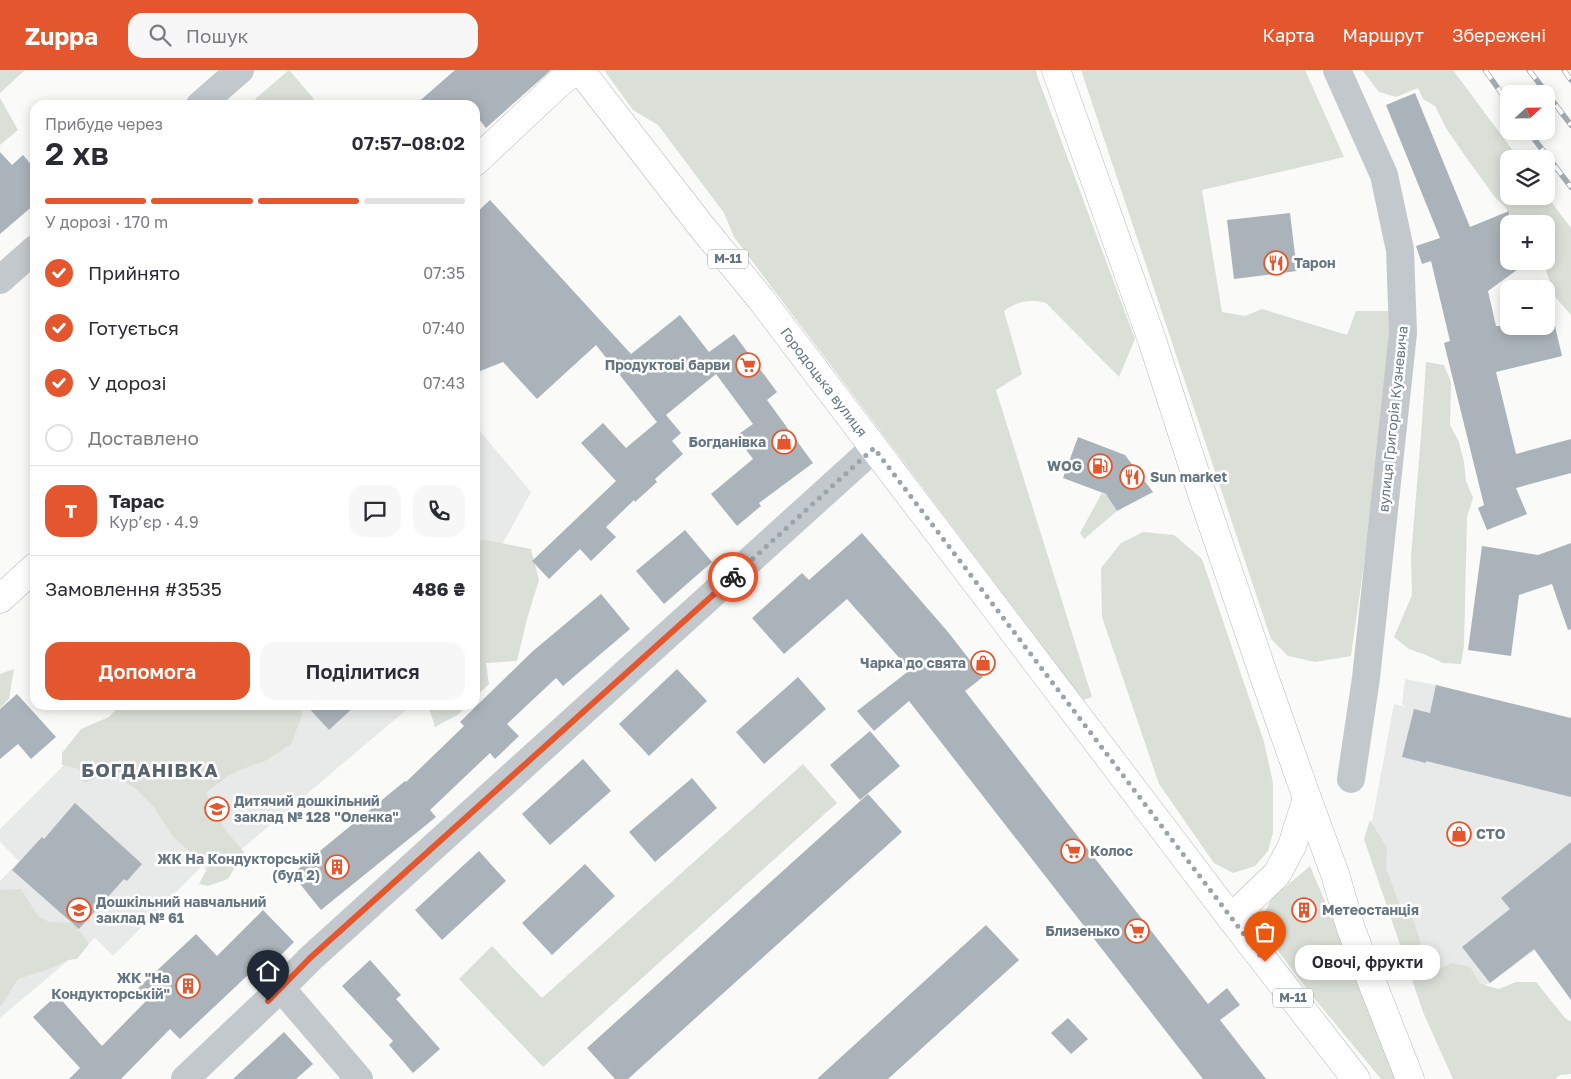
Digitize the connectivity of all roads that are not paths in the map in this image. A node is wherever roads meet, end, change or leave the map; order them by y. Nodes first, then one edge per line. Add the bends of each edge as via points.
1 (240, 70) edge
2 (575, 70) edge
3 (580, 70) edge
4 (1056, 70) edge
5 (1337, 70) edge
6 (206, 100) edge
7 (480, 157) edge
8 (30, 253) edge
9 (0, 280) edge
10 (874, 448) junction
11 (30, 572) edge
12 (0, 599) edge
13 (1351, 779) dead end
14 (1307, 798) junction
15 (1231, 918) junction
16 (281, 988) junction
17 (186, 1079) edge
18 (360, 1079) edge
19 (1356, 1079) edge
20 (1410, 1079) edge

1 - 6 street
2 - 7 main road
3 - 10 main road, Городоцька вулиця / М-11
4 - 14 main road via 1152,340
5 - 13 street, вулиця Григорія Кузневича via 1384,176 1400,250 1403,333 1366,678
8 - 9 street
10 - 15 main road, Городоцька вулиця / М-11
10 - 16 street via 310,958
11 - 12 main road
14 - 15 main road via 1292,846 1277,874
14 - 20 main road via 1351,929
15 - 19 main road, Городоцька вулиця / М-11
16 - 17 street
16 - 18 street

